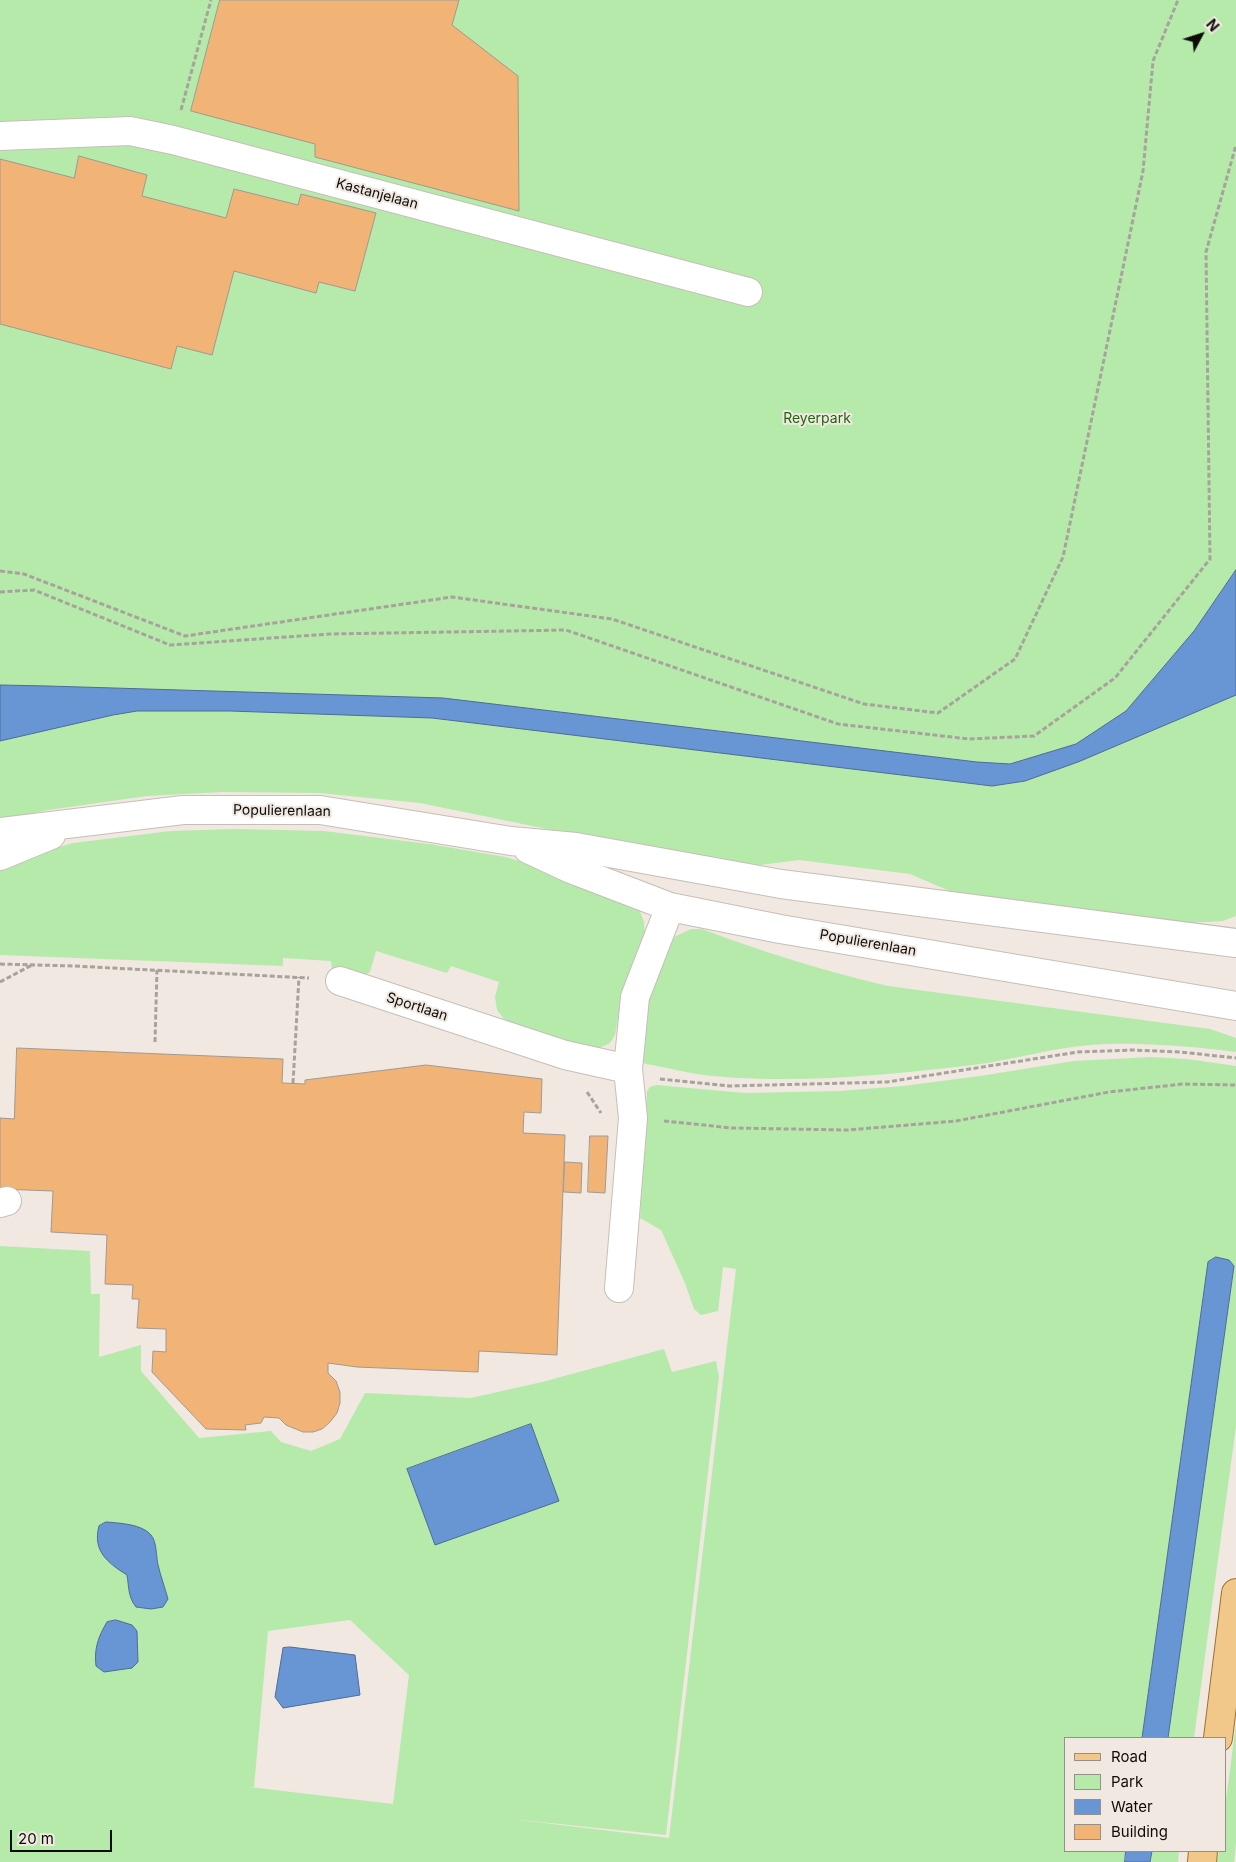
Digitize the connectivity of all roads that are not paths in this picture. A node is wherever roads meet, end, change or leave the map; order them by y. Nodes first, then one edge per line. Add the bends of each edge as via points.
1 (0, 136) edge
2 (748, 292) dead end
3 (80, 823) junction
4 (0, 832) edge
5 (511, 841) junction
6 (0, 856) edge
7 (670, 906) junction
8 (1236, 943) edge
9 (340, 981) road end
10 (1236, 1006) edge
11 (628, 1069) junction
12 (618, 1288) dead end
13 (1236, 1593) edge
14 (1218, 1737) edge

1 - 2 street, Kastanjelaan via 130,131
3 - 4 street, Populierenlaan
3 - 5 street, Populierenlaan via 183,810 320,810
3 - 6 street, Populierenlaan
5 - 7 street, Populierenlaan via 571,869
5 - 8 street, Populierenlaan via 576,847 781,884
7 - 10 street, Populierenlaan via 780,929
7 - 11 street via 635,997
9 - 11 street, Sportlaan via 565,1055
11 - 12 street via 633,1118
13 - 14 main road

